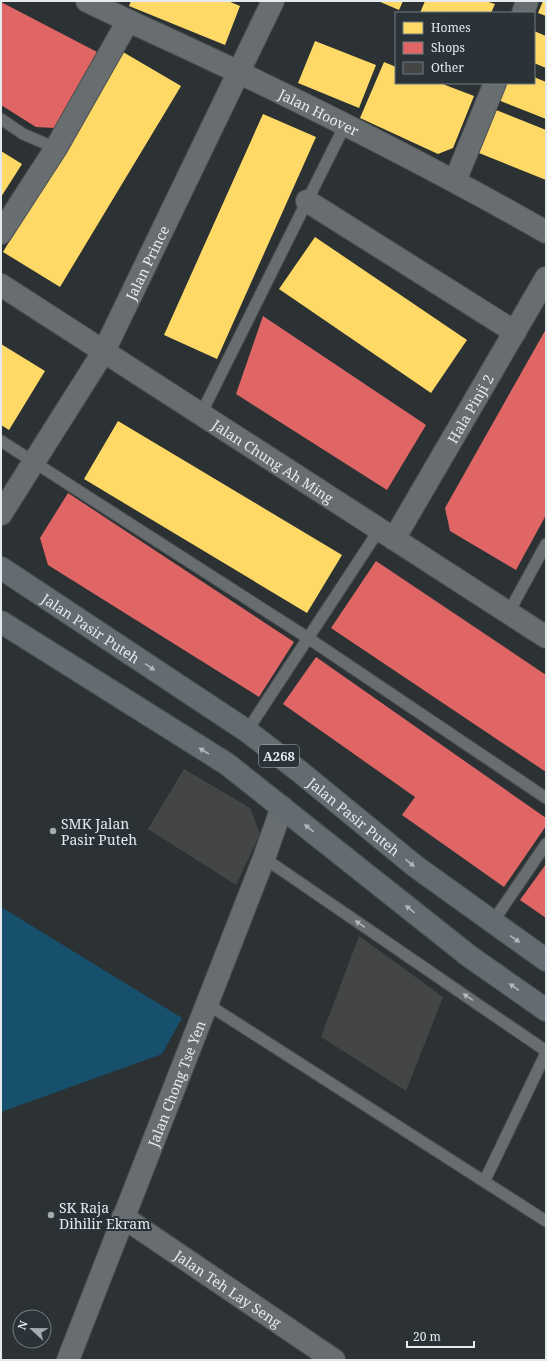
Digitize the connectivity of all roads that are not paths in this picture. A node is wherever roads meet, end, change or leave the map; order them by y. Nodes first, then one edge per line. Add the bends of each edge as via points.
1 (87, 1) edge
2 (273, 1) edge
3 (527, 1) edge
4 (523, 12) edge
5 (128, 21) junction
6 (239, 72) junction
7 (495, 84) edge
8 (1, 119) edge
9 (346, 125) junction
10 (56, 148) junction
11 (456, 181) junction
12 (307, 201) junction
13 (546, 232) edge
14 (1, 233) edge
15 (546, 278) edge
16 (1, 285) edge
17 (515, 332) junction
18 (104, 351) junction
19 (201, 414) junction
20 (1, 440) edge
21 (35, 462) junction
22 (1, 514) edge
23 (387, 534) junction
24 (546, 544) edge
25 (1, 568) edge
26 (509, 612) junction
27 (1, 622) edge
28 (546, 637) edge
29 (308, 638) junction
30 (247, 731) junction
31 (546, 798) edge
32 (282, 807) junction
33 (546, 844) edge
34 (264, 858) junction
35 (492, 923) junction
36 (546, 960) edge
37 (207, 1004) junction
38 (546, 1010) edge
39 (546, 1052) edge
40 (485, 1180) junction
41 (123, 1217) junction
42 (546, 1221) edge
43 (68, 1360) edge
44 (334, 1360) edge

1 - 5 street, Jalan Hoover
2 - 6 street, Jalan Prince
3 - 4 street
5 - 6 street, Jalan Hoover
5 - 10 street
6 - 9 street, Jalan Hoover
6 - 18 street, Jalan Prince
7 - 11 street
8 - 10 lane via 23,134
9 - 11 street, Jalan Hoover
9 - 12 lane
10 - 14 street
11 - 13 street, Jalan Hoover
12 - 17 street
12 - 19 lane
15 - 17 street, Hala Pinji 2
16 - 18 street, Jalan Chung Ah Ming
17 - 23 street, Hala Pinji 2
18 - 19 street, Jalan Chung Ah Ming
18 - 21 street, Jalan Prince
19 - 23 street, Jalan Chung Ah Ming
20 - 21 lane
21 - 22 street, Jalan Prince
21 - 29 lane
23 - 26 street, Jalan Chung Ah Ming
23 - 29 lane
24 - 26 lane
25 -> 30 main road, Jalan Pasir Puteh / A268
26 - 28 street, Jalan Chung Ah Ming
32 -> 27 main road, A268 via 226,764
29 - 30 lane
29 - 31 lane
30 -> 35 main road, Jalan Pasir Puteh / A268 via 415,866
32 - 34 street, Jalan Chong Tse Yen
38 -> 32 main road, A268 via 469,956
33 - 35 lane
34 - 37 street, Jalan Chong Tse Yen
39 -> 34 lane
35 -> 36 main road, Jalan Pasir Puteh / A268
37 - 40 lane
37 - 41 street, Jalan Chong Tse Yen
39 - 40 lane
40 - 42 lane
41 - 43 street, Jalan Chong Tse Yen
41 - 44 street, Jalan Teh Lay Seng

